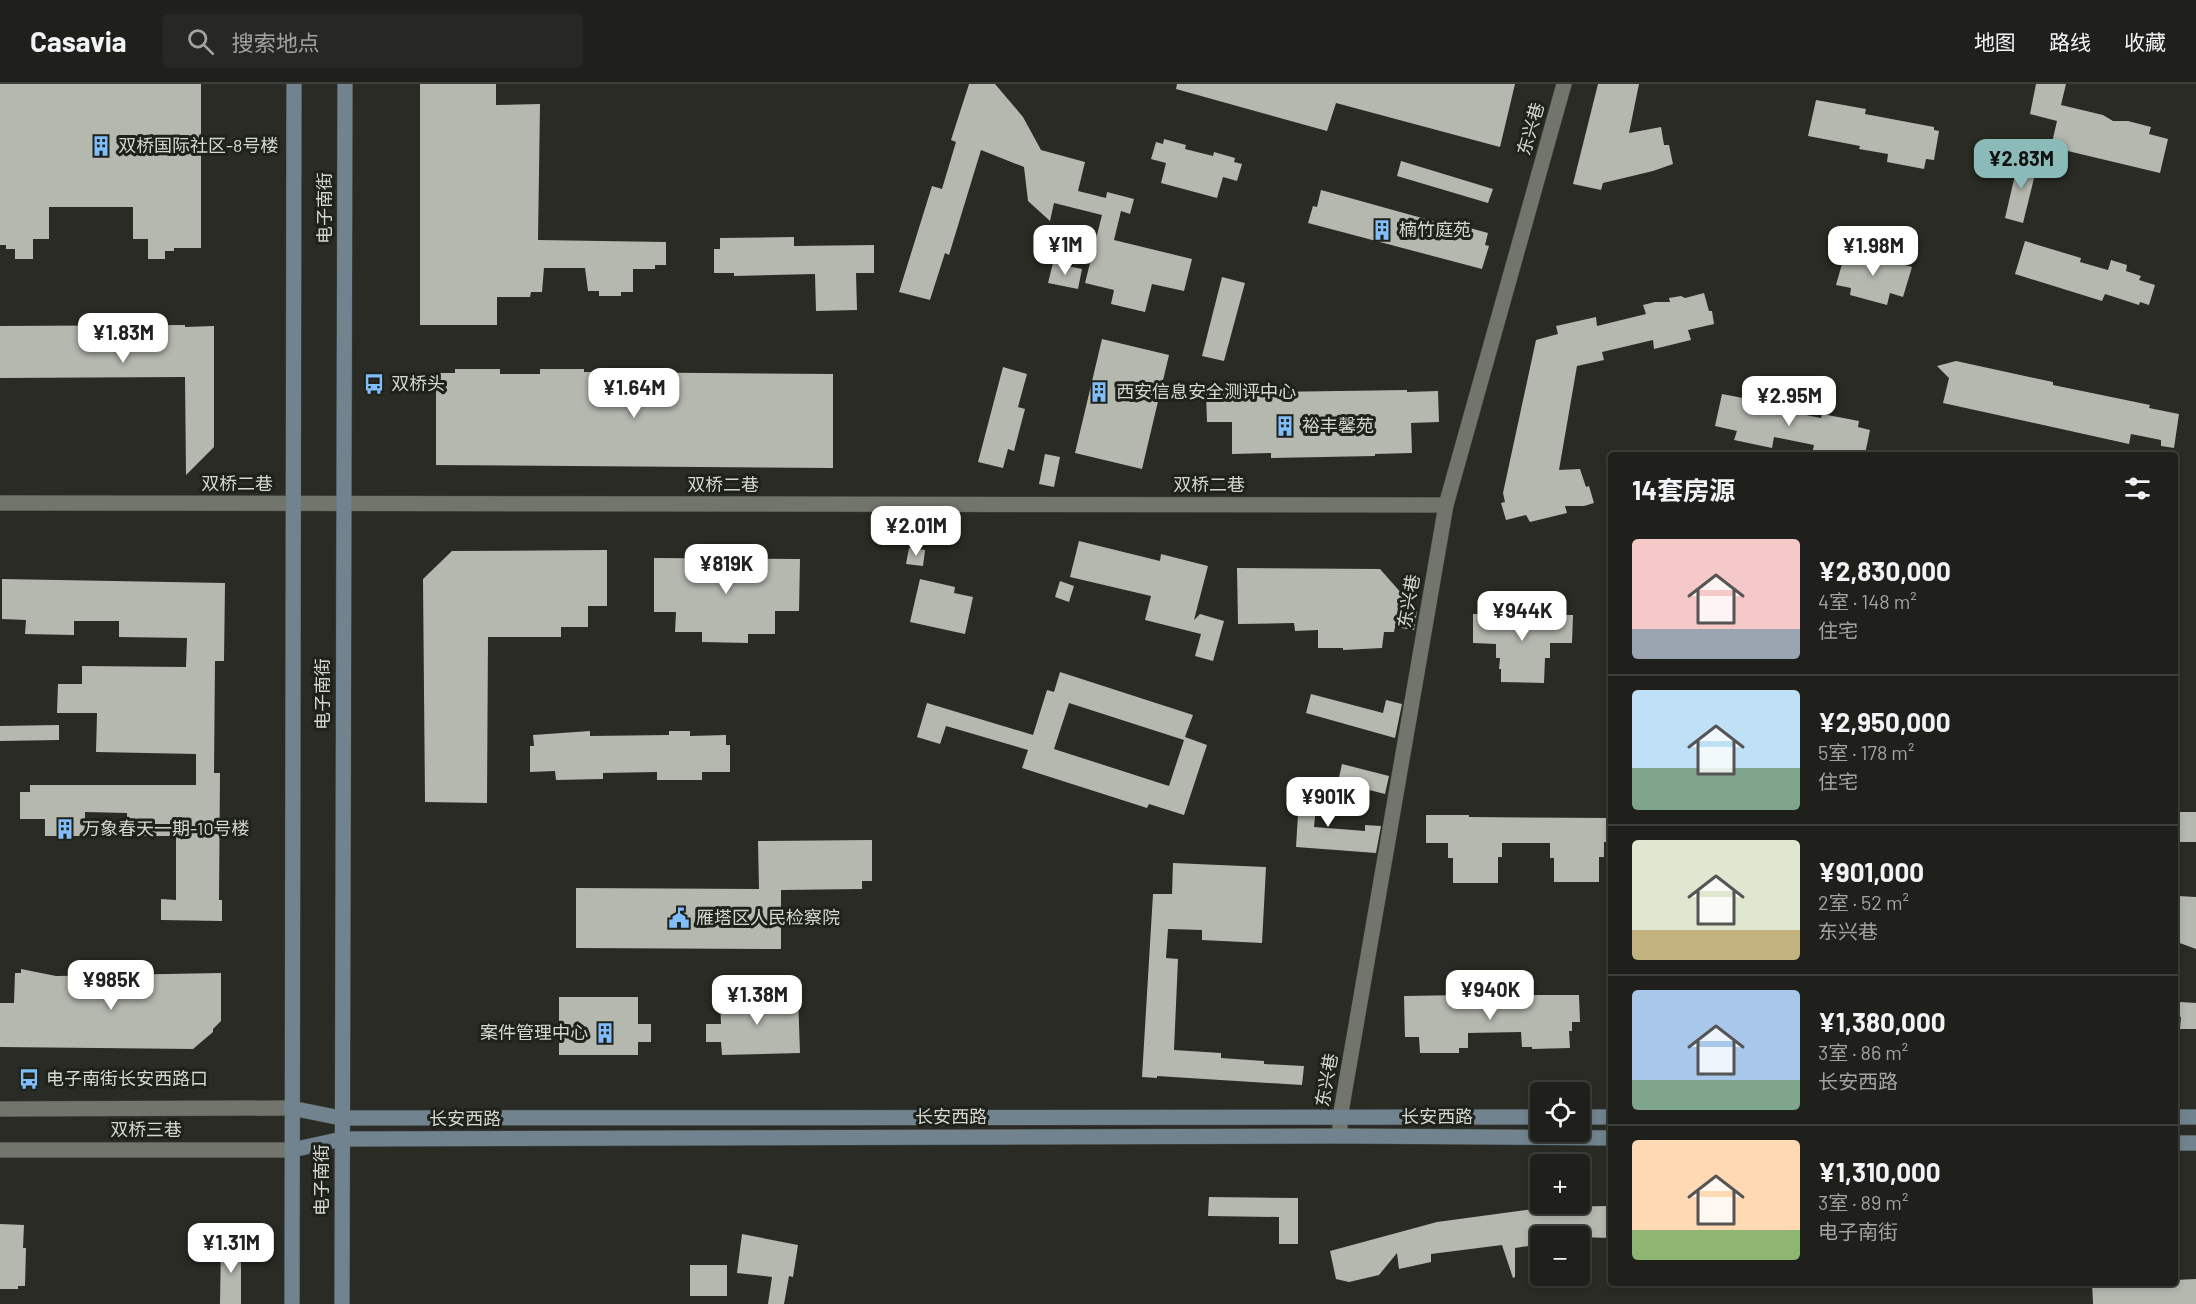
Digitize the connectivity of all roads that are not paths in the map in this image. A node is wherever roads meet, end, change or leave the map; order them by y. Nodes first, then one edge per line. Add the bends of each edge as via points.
1 (294, 84) edge
2 (345, 84) edge
3 (1564, 84) edge
4 (0, 503) edge
5 (293, 503) junction
6 (344, 503) junction
7 (1446, 505) junction
8 (291, 1108) junction
9 (0, 1109) edge
10 (1530, 1117) edge
11 (1590, 1117) edge
12 (1608, 1117) edge
13 (2178, 1117) edge
14 (2196, 1117) edge
15 (341, 1118) junction
16 (1340, 1118) junction
17 (1340, 1136) junction
18 (342, 1138) junction
19 (1608, 1138) edge
20 (2178, 1143) edge
21 (2196, 1143) edge
22 (292, 1149) junction
23 (0, 1150) edge
24 (292, 1304) edge
25 (342, 1304) edge

1 - 5 main road, 电子南街
2 - 6 main road, 电子南街
3 - 7 street, 东兴巷
4 - 5 street, 双桥二巷
5 - 6 street, 双桥二巷
5 - 8 main road, 电子南街
6 - 7 street, 双桥二巷
6 - 15 main road, 电子南街
7 - 16 street, 东兴巷
8 - 9 street, 双桥三巷
8 - 15 main road, 长安西路
8 - 22 main road, 电子南街
10 - 16 main road, 长安西路
11 - 12 main road
13 - 14 main road
15 - 16 main road, 长安西路
15 - 18 main road, 电子南街
16 - 17 street, 东兴巷
17 - 18 main road, 长安西路
17 - 19 main road, 长安西路
18 - 22 main road, 长安西路
18 - 25 main road, 电子南街
20 - 21 main road
22 - 23 street, 双桥三巷
22 - 24 main road, 电子南街

